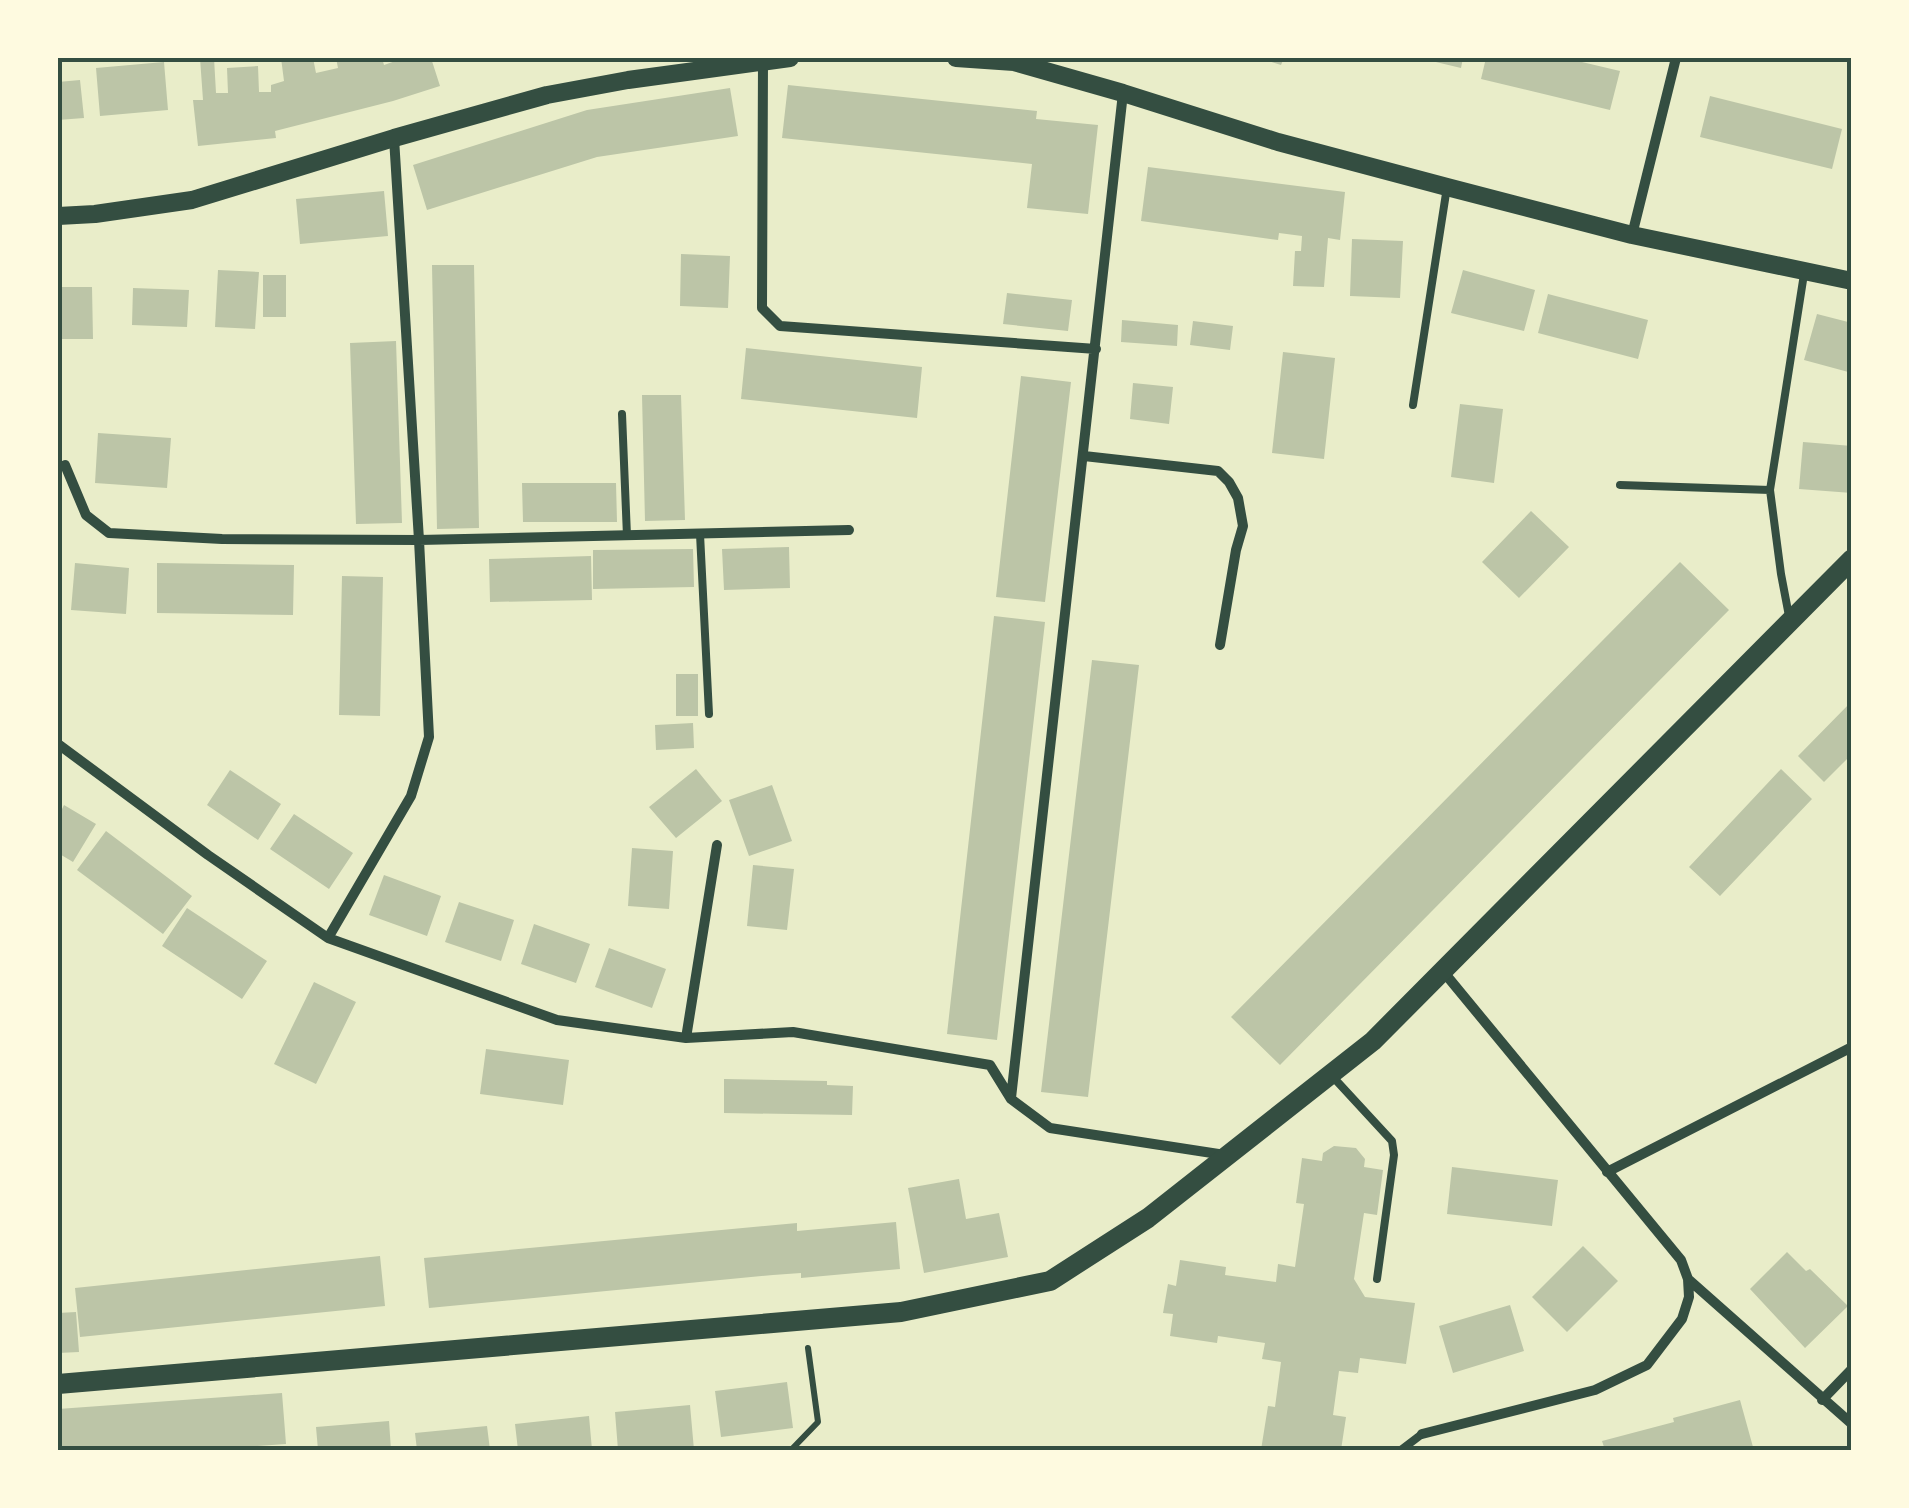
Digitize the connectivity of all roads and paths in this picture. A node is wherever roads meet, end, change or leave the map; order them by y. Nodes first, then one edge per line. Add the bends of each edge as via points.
1 (790, 58) edge
2 (956, 58) edge
3 (1676, 58) edge
4 (763, 60) edge
5 (1123, 93) junction
6 (394, 138) junction
7 (1447, 187) junction
8 (58, 216) edge
9 (1632, 234) junction
10 (1804, 272) junction
11 (1852, 281) edge
12 (1096, 349) junction
13 (1412, 405) dead end
14 (622, 414) dead end
15 (1084, 456) junction
16 (65, 465) dead end
17 (1620, 485) dead end
18 (1770, 490) junction
19 (849, 530) dead end
20 (700, 534) junction
21 (627, 536) junction
22 (420, 540) junction
23 (1852, 559) edge
24 (1790, 620) junction
25 (1220, 645) dead end
26 (709, 714) dead end
27 (58, 744) edge
28 (717, 845) dead end
29 (328, 938) junction
30 (1442, 970) junction
31 (686, 1038) junction
32 (1852, 1046) edge
33 (1330, 1074) junction
34 (1011, 1100) junction
35 (1227, 1156) junction
36 (1607, 1172) junction
37 (1377, 1278) dead end
38 (1688, 1279) junction
39 (804, 1320) junction
40 (1852, 1369) edge
41 (58, 1384) edge
42 (1822, 1400) junction
43 (1852, 1424) edge
44 (1422, 1434) joint
45 (791, 1450) edge
46 (1401, 1450) edge

1 - 4 street
2 - 5 street via 1014,62
3 - 9 street
4 - 6 street via 547,95
4 - 12 street via 762,308 780,326
5 - 7 street
5 - 12 street
6 - 8 street via 192,200
6 - 22 street
7 - 9 street
7 - 13 lane
9 - 10 street
10 - 11 street
10 - 18 lane
12 - 15 street
14 - 21 lane
15 - 25 street via 1218,472 1228,482 1243,526
15 - 34 street
16 - 22 street via 86,515 109,533
17 - 18 lane
18 - 24 lane
19 - 20 street
20 - 21 street
20 - 26 lane
21 - 22 street
22 - 29 street via 429,738 411,796
23 - 24 main road
24 - 30 main road
27 - 29 street
28 - 31 street
29 - 31 street via 557,1020
30 - 33 main road via 1373,1041
30 - 36 street
31 - 34 street via 793,1032 990,1065
32 - 36 street
33 - 35 main road
33 - 37 lane via 1392,1141
34 - 35 street via 1050,1128
35 - 39 main road via 1148,1218 1050,1281 900,1312
36 - 38 street via 1681,1260
38 - 42 street
38 - 44 street via 1682,1319 1647,1365 1595,1390
39 - 41 main road
39 - 45 path via 818,1422
40 - 42 street
42 - 43 street
44 - 46 lane

